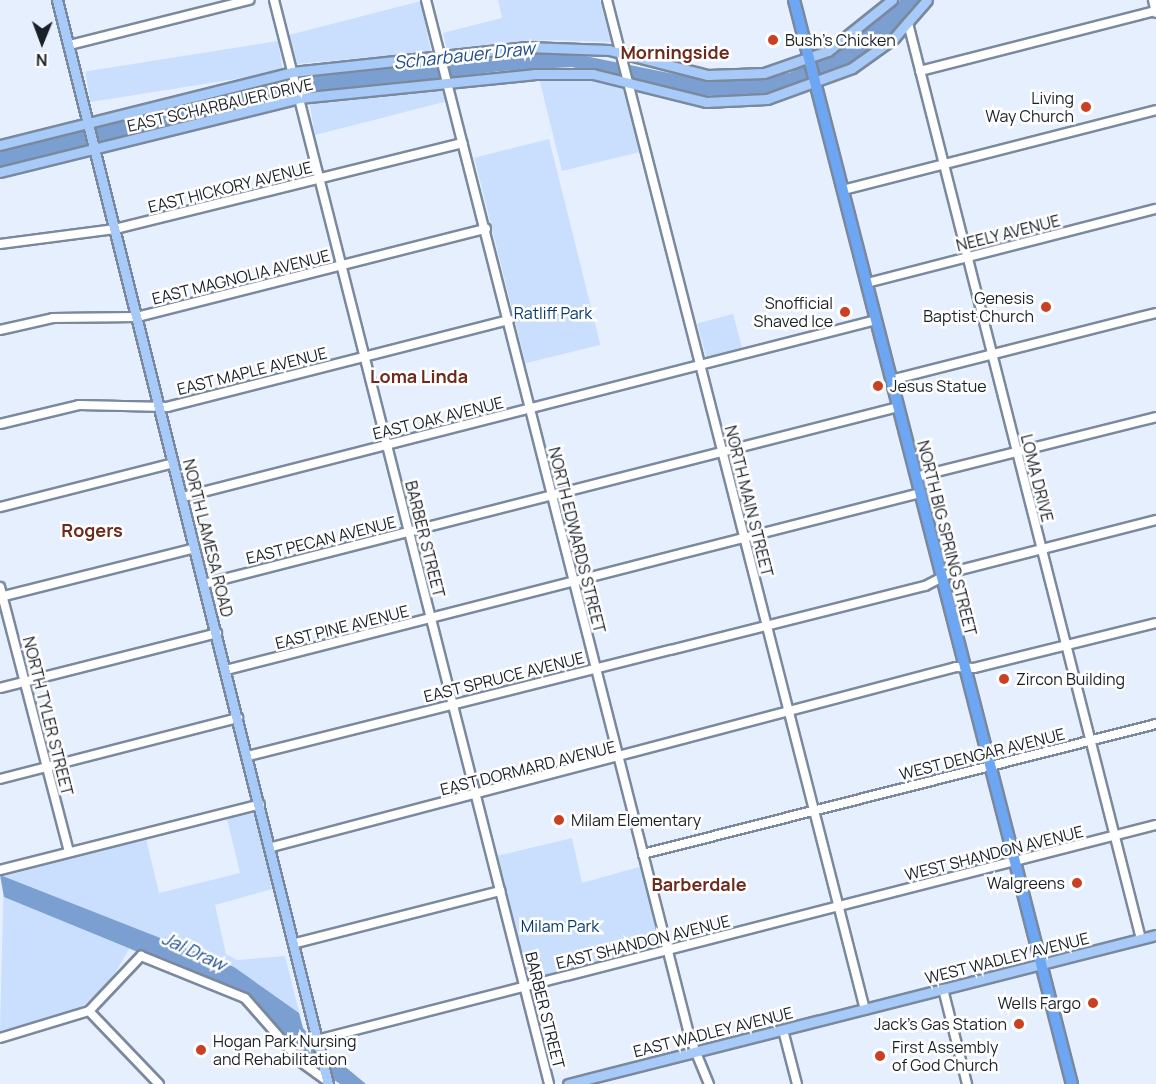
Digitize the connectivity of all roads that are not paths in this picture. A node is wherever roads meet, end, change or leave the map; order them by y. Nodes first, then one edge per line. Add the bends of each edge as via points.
1 (57, 0) edge
2 (249, 0) edge
3 (274, 0) edge
4 (426, 0) edge
5 (607, 0) edge
6 (794, 0) edge
7 (892, 0) edge
8 (927, 0) edge
9 (1153, 0) edge
10 (1156, 12) edge
11 (908, 23) junction
12 (69, 45) junction
13 (620, 53) junction
14 (440, 57) junction
15 (809, 60) junction
16 (920, 71) junction
17 (292, 72) junction
18 (447, 83) junction
19 (628, 83) junction
20 (816, 85) junction
21 (299, 98) junction
22 (1156, 110) edge
23 (89, 125) junction
24 (464, 143) junction
25 (0, 145) edge
26 (95, 148) junction
27 (944, 164) junction
28 (0, 172) edge
29 (319, 179) junction
30 (843, 190) junction
31 (1156, 209) edge
32 (116, 229) junction
33 (486, 229) junction
34 (0, 244) edge
35 (967, 257) junction
36 (341, 266) junction
37 (867, 283) junction
38 (1156, 313) edge
39 (137, 317) junction
40 (509, 320) junction
41 (876, 320) junction
42 (0, 330) edge
43 (992, 355) junction
44 (364, 356) junction
45 (700, 365) junction
46 (891, 380) junction
47 (898, 407) junction
48 (160, 408) junction
49 (530, 408) junction
50 (1156, 417) edge
51 (0, 424) edge
52 (387, 445) junction
53 (722, 451) junction
54 (1017, 452) junction
55 (174, 463) junction
56 (916, 477) junction
57 (920, 493) junction
58 (551, 495) junction
59 (183, 497) junction
60 (0, 507) edge
61 (1156, 520) edge
62 (408, 531) junction
63 (744, 538) junction
64 (195, 548) junction
65 (1042, 549) junction
66 (942, 577) junction
67 (573, 581) junction
68 (204, 584) junction
69 (0, 587) edge
70 (1, 597) edge
71 (431, 618) junction
72 (1156, 623) edge
73 (767, 625) junction
74 (217, 633) junction
75 (1066, 645) junction
76 (596, 668) junction
77 (965, 668) junction
78 (226, 670) junction
79 (25, 682) junction
80 (0, 688) edge
81 (453, 705) junction
82 (789, 711) junction
83 (238, 718) junction
84 (1156, 724) edge
85 (1091, 740) junction
86 (248, 756) junction
87 (619, 759) junction
88 (990, 766) junction
89 (47, 767) junction
90 (0, 779) edge
91 (476, 795) junction
92 (260, 804) junction
93 (814, 811) junction
94 (1156, 825) edge
95 (1115, 836) junction
96 (272, 847) junction
97 (69, 852) junction
98 (643, 854) junction
99 (1014, 861) junction
100 (0, 870) edge
101 (500, 891) junction
102 (838, 906) junction
103 (1156, 935) edge
104 (1142, 939) junction
105 (296, 943) junction
106 (667, 949) junction
107 (1041, 965) junction
108 (525, 986) junction
109 (943, 989) junction
110 (865, 1010) junction
111 (89, 1011) junction
112 (783, 1030) junction
113 (0, 1038) edge
114 (316, 1040) junction
115 (697, 1051) junction
116 (327, 1082) edge
117 (159, 1084) edge
118 (549, 1084) edge
119 (568, 1084) edge
120 (709, 1084) edge
121 (796, 1084) edge
122 (967, 1084) edge
123 (1072, 1084) edge

1 - 12 main road, NORTH LAMESA ROAD
2 - 12 street
3 - 17 street, BARBER STREET
4 - 14 street, NORTH EDWARDS STREET
5 - 13 street, NORTH MAIN STREET
6 - 15 highway, NORTH BIG SPRING STREET
7 - 15 main road, EAST SCHARBAUER DRIVE via 854,35
8 - 11 main road, EAST SCHARBAUER DRIVE
9 - 10 street
10 - 16 street
11 - 16 street, LOMA DRIVE
11 - 20 main road, EAST SCHARBAUER DRIVE via 862,62
12 - 23 main road, NORTH LAMESA ROAD
13 - 14 main road, EAST SCHARBAUER DRIVE via 551,46
13 - 15 main road, EAST SCHARBAUER DRIVE via 720,76 764,73
13 - 19 street, NORTH MAIN STREET
14 - 17 main road, EAST SCHARBAUER DRIVE
14 - 18 street, NORTH EDWARDS STREET
15 - 20 highway, NORTH BIG SPRING STREET
16 - 27 street, LOMA DRIVE
17 - 21 street, BARBER STREET
17 - 23 main road, EAST SCHARBAUER DRIVE
18 - 19 main road, EAST SCHARBAUER DRIVE via 558,72
18 - 21 main road, EAST SCHARBAUER DRIVE
18 - 24 street, NORTH EDWARDS STREET
19 - 20 main road, EAST SCHARBAUER DRIVE via 727,103
19 - 45 street, NORTH MAIN STREET
20 - 30 highway, NORTH BIG SPRING STREET
21 - 26 main road, EAST SCHARBAUER DRIVE
21 - 29 street, BARBER STREET
22 - 27 street
23 - 25 main road, EAST SCHARBAUER DRIVE
23 - 26 main road, NORTH LAMESA ROAD
24 - 29 street, EAST HICKORY AVENUE
24 - 33 street, NORTH EDWARDS STREET
26 - 28 main road, EAST SCHARBAUER DRIVE
26 - 32 main road, NORTH LAMESA ROAD
27 - 30 street
27 - 35 street, LOMA DRIVE
29 - 32 street, EAST HICKORY AVENUE
29 - 36 street, BARBER STREET
30 - 37 highway, NORTH BIG SPRING STREET
31 - 35 street, NEELY AVENUE
32 - 34 street, EAST HICKORY AVENUE
32 - 39 main road, NORTH LAMESA ROAD
33 - 36 street, EAST MAGNOLIA AVENUE
33 - 40 street, NORTH EDWARDS STREET
35 - 37 street, NEELY AVENUE
35 - 43 street, LOMA DRIVE
36 - 39 street, EAST MAGNOLIA AVENUE
36 - 44 street, BARBER STREET
37 - 41 highway, NORTH BIG SPRING STREET
38 - 43 street
39 - 42 street, EAST MAGNOLIA AVENUE via 53,318
39 - 48 main road, NORTH LAMESA ROAD
40 - 44 street, EAST MAPLE AVENUE
40 - 49 street, NORTH EDWARDS STREET
41 - 45 street, EAST OAK AVENUE
41 - 46 highway, NORTH BIG SPRING STREET
43 - 46 street
43 - 54 street, LOMA DRIVE
44 - 48 street, EAST MAPLE AVENUE
44 - 52 street, BARBER STREET
45 - 49 street, EAST OAK AVENUE
45 - 53 street, NORTH MAIN STREET
46 - 47 highway, NORTH BIG SPRING STREET
47 - 53 street, EAST PECAN AVENUE
47 - 56 highway, NORTH BIG SPRING STREET
48 - 51 street, EAST MAPLE AVENUE via 79,405
48 - 55 main road, NORTH LAMESA ROAD
49 - 52 street, EAST OAK AVENUE
49 - 58 street, NORTH EDWARDS STREET
50 - 54 street
52 - 59 street, EAST OAK AVENUE
52 - 62 street, BARBER STREET
53 - 58 street, EAST PECAN AVENUE
53 - 63 street, NORTH MAIN STREET
54 - 56 street
54 - 65 street, LOMA DRIVE
55 - 59 main road, NORTH LAMESA ROAD
55 - 60 street
56 - 57 highway, NORTH BIG SPRING STREET
57 - 63 street, EAST PINE AVENUE
57 - 66 highway, NORTH BIG SPRING STREET
58 - 62 street, EAST PECAN AVENUE
58 - 67 street, NORTH EDWARDS STREET
59 - 64 main road, NORTH LAMESA ROAD
61 - 65 street, EAST SPRUCE AVENUE
62 - 68 street, EAST PECAN AVENUE
62 - 71 street, BARBER STREET
63 - 67 street, EAST PINE AVENUE
63 - 73 street, NORTH MAIN STREET
64 - 68 main road, NORTH LAMESA ROAD
64 - 70 street
65 - 66 street, EAST SPRUCE AVENUE
65 - 75 street, LOMA DRIVE
66 - 73 street, EAST SPRUCE AVENUE via 925,586
66 - 77 highway, NORTH BIG SPRING STREET
67 - 71 street, EAST PINE AVENUE
67 - 76 street, NORTH EDWARDS STREET
68 - 74 main road, NORTH LAMESA ROAD
69 - 70 street, NORTH TYLER STREET
70 - 79 street, NORTH TYLER STREET
71 - 78 street, EAST PINE AVENUE
71 - 81 street, BARBER STREET
72 - 75 street, EAST DORMARD AVENUE
73 - 76 street, EAST SPRUCE AVENUE
73 - 82 street, NORTH MAIN STREET
74 - 78 main road, NORTH LAMESA ROAD
74 - 79 street
75 - 77 street, EAST DORMARD AVENUE
75 - 85 street, LOMA DRIVE
76 - 81 street, EAST SPRUCE AVENUE
76 - 87 street, NORTH EDWARDS STREET
77 - 82 street, EAST DORMARD AVENUE
77 - 88 highway, NORTH BIG SPRING STREET
78 - 83 main road, NORTH LAMESA ROAD
79 - 80 street
79 - 89 street, NORTH TYLER STREET
81 - 86 street, EAST SPRUCE AVENUE
81 - 91 street, BARBER STREET
82 - 87 street, EAST DORMARD AVENUE
82 - 93 street, NORTH MAIN STREET
83 - 86 main road, NORTH LAMESA ROAD
83 - 89 street
84 - 85 street, WEST DENGAR AVENUE
85 - 88 street, WEST DENGAR AVENUE
85 - 95 street, LOMA DRIVE
86 - 92 main road, NORTH LAMESA ROAD
87 - 91 street, EAST DORMARD AVENUE
87 - 98 street, NORTH EDWARDS STREET
88 - 93 street, WEST DENGAR AVENUE
88 - 99 highway, NORTH BIG SPRING STREET
89 - 90 street
89 - 97 street, NORTH TYLER STREET
91 - 96 street, EAST DORMARD AVENUE
91 - 101 street, BARBER STREET
92 - 96 main road, NORTH LAMESA ROAD
92 - 97 street
93 - 98 street, WEST DENGAR AVENUE
93 - 102 street, NORTH MAIN STREET
94 - 95 street, WEST SHANDON AVENUE
95 - 99 street, WEST SHANDON AVENUE
95 - 104 street, LOMA DRIVE
96 - 105 main road, NORTH LAMESA ROAD
97 - 100 street
98 - 106 street, NORTH EDWARDS STREET
99 - 102 street, WEST SHANDON AVENUE
99 - 107 highway, NORTH BIG SPRING STREET
101 - 105 street
101 - 108 street, BARBER STREET
102 - 106 street, EAST SHANDON AVENUE
102 - 110 street, NORTH MAIN STREET
103 - 104 main road, WEST WADLEY AVENUE
104 - 107 main road, WEST WADLEY AVENUE
105 - 114 main road, NORTH LAMESA ROAD
106 - 108 street, EAST SHANDON AVENUE
106 - 115 street, NORTH EDWARDS STREET
107 - 109 main road, WEST WADLEY AVENUE
107 - 123 highway, NORTH BIG SPRING STREET
108 - 114 street, EAST SHANDON AVENUE
108 - 118 street, BARBER STREET
109 - 110 main road, WEST WADLEY AVENUE
109 - 122 street
110 - 112 main road, EAST WADLEY AVENUE
111 - 113 street
111 - 116 street via 141,956 244,998 302,1062
111 - 117 street
112 - 115 main road, EAST WADLEY AVENUE
112 - 121 street
114 - 116 main road, NORTH LAMESA ROAD
115 - 119 main road, EAST WADLEY AVENUE
115 - 120 street, NORTH EDWARDS STREET

